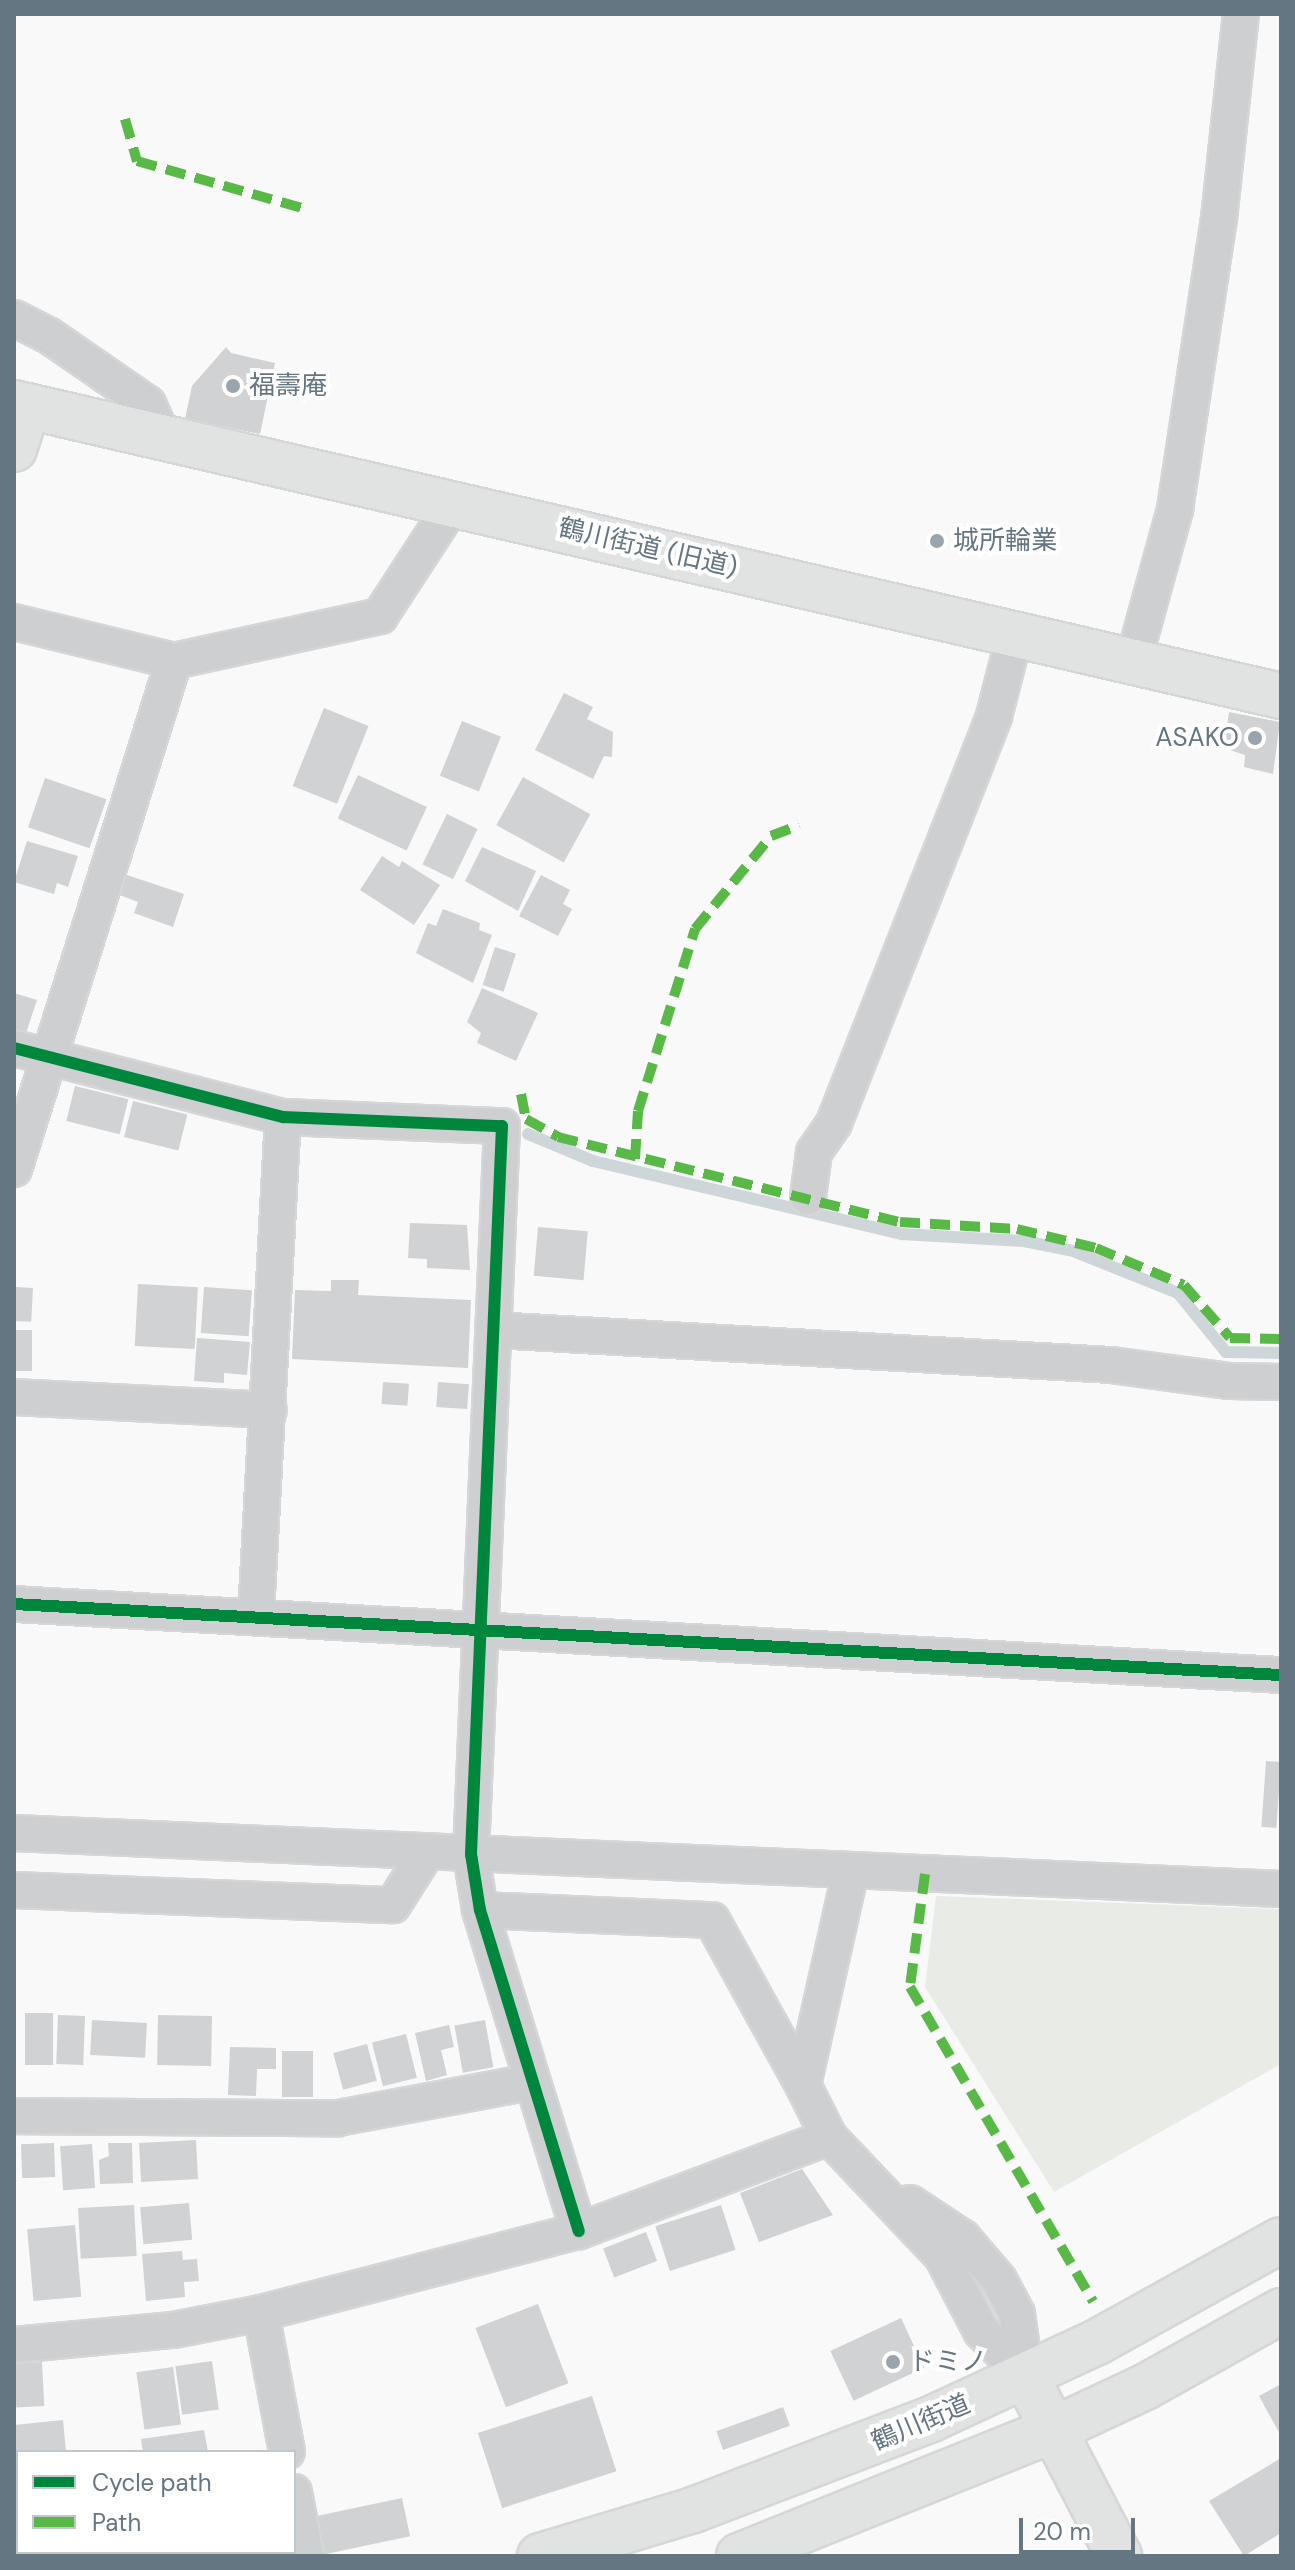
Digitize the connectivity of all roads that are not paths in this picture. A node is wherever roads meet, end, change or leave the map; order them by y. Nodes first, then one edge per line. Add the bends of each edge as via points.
1 (1241, 14) edge
2 (14, 318) edge
3 (21, 404) edge
4 (162, 436) junction
5 (14, 449) edge
6 (453, 504) junction
7 (14, 622) edge
8 (1015, 634) junction
9 (174, 661) junction
10 (1133, 662) junction
11 (1281, 696) edge
12 (14, 1048) edge
13 (49, 1059) junction
14 (283, 1117) junction
15 (14, 1169) edge
16 (808, 1197) dead end
17 (493, 1330) junction
18 (1281, 1382) edge
19 (14, 1397) edge
20 (269, 1410) junction
21 (14, 1604) edge
22 (256, 1615) junction
23 (481, 1630) junction
24 (1281, 1675) edge
25 (14, 1833) edge
26 (426, 1853) junction
27 (471, 1854) junction
28 (851, 1870) junction
29 (1281, 1889) edge
30 (14, 1890) edge
31 (480, 1910) junction
32 (530, 2082) junction
33 (803, 2085) junction
34 (14, 2116) edge
35 (829, 2137) junction
36 (579, 2231) junction
37 (1281, 2240) edge
38 (1281, 2311) edge
39 (261, 2313) junction
40 (14, 2345) edge
41 (1026, 2377) junction
42 (1053, 2430) junction
43 (287, 2450) edge
44 (296, 2503) edge
45 (306, 2556) edge
46 (540, 2556) edge
47 (739, 2556) edge
48 (1119, 2556) edge

1 - 10 street via 1219,219 1175,509
2 - 4 street via 48,335 148,404
3 - 4 main road, 鶴川街道 (旧道)
3 - 5 main road
4 - 6 main road, 鶴川街道 (旧道)
6 - 8 main road, 鶴川街道 (旧道)
6 - 9 street via 380,616
7 - 9 street
8 - 10 main road, 鶴川街道 (旧道)
8 - 16 street via 994,716 834,1123 814,1152
9 - 13 street
10 - 11 main road, 鶴川街道 (旧道)
12 - 13 street
13 - 14 street
13 - 15 street
14 - 17 street via 502,1126
14 - 20 street
17 - 18 street via 1111,1365 1230,1381
17 - 23 street
19 - 20 street
20 - 22 street
21 - 22 street
22 - 23 street
23 - 24 street
23 - 27 street
25 - 26 street
26 - 27 street
26 - 30 street via 393,1905
27 - 28 street
27 - 31 street
28 - 29 street
28 - 33 street
31 - 32 street
31 - 33 street via 712,1920
32 - 34 street via 338,2118
32 - 36 street
33 - 35 street
35 - 36 street
35 - 41 street via 881,2188 963,2238 999,2280 1017,2314
36 - 39 street
37 - 41 main road, 鶴川街道 via 1152,2314
38 - 42 main road via 1145,2387
39 - 40 street via 173,2330
39 - 43 street
41 - 42 main road
41 - 46 main road, 鶴川街道 via 781,2479
42 - 47 main road
42 - 48 main road
44 - 45 street

